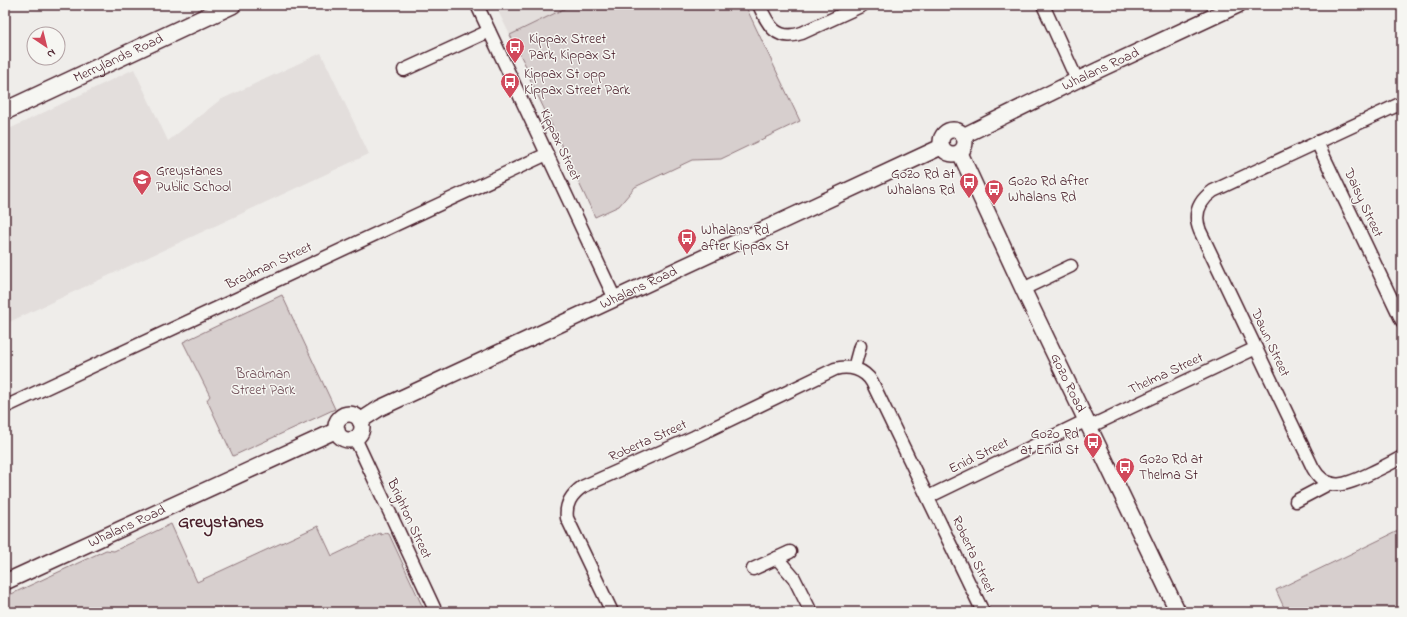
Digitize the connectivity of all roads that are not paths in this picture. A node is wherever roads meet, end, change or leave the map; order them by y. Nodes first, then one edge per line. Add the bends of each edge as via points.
1 (232, 5) edge
2 (477, 5) edge
3 (759, 5) edge
4 (863, 5) edge
5 (1043, 5) edge
6 (1238, 5) edge
7 (489, 31) junction
8 (404, 70) dead end
9 (1077, 80) junction
10 (1402, 103) edge
11 (5, 111) edge
12 (963, 136) junction
13 (1317, 142) junction
14 (941, 147) junction
15 (960, 153) junction
16 (547, 154) junction
17 (1071, 266) dead end
18 (1022, 289) junction
19 (615, 299) junction
20 (1402, 321) edge
21 (860, 346) dead end
22 (1256, 348) junction
23 (854, 368) junction
24 (5, 407) edge
25 (360, 421) junction
26 (1087, 424) junction
27 (337, 430) junction
28 (355, 438) junction
29 (1402, 458) edge
30 (1330, 483) junction
31 (928, 497) junction
32 (1296, 501) dead end
33 (790, 552) dead end
34 (777, 558) junction
35 (753, 569) dead end
36 (5, 582) edge
37 (436, 612) edge
38 (612, 612) edge
39 (811, 612) edge
40 (983, 612) edge
41 (1178, 612) edge

1 - 11 main road, Merrylands Road
2 - 7 street, Kippax Street
3 - 4 street via 774,30 783,35 795,36
5 - 9 street
6 - 9 street, Whalans Road
7 - 8 street
7 - 16 street, Kippax Street
9 - 12 street, Whalans Road
10 - 13 street, Dawn Street
12 - 14 street via 956,130 948,131 940,141
12 - 15 street via 965,144
13 - 20 street, Daisy Street
13 - 22 street, Dawn Street via 1213,191 1193,206 1198,226
14 - 15 street via 948,154
14 - 19 street, Whalans Road
15 - 18 street, Gozo Road
16 - 19 street, Kippax Street
16 - 24 street, Bradman Street
17 - 18 street
18 - 26 street, Gozo Road
19 - 25 street, Whalans Road via 380,408
21 - 23 street
22 - 26 street, Thelma Street
22 - 30 street, Dawn Street via 1313,468 1318,476
23 - 31 street, Roberta Street via 864,372 872,382
23 - 38 street, Roberta Street via 835,369 694,437 582,487 571,496 566,506 567,518
25 - 27 street via 353,414 345,414 336,423
25 - 28 street via 361,431
26 - 31 street, Enid Street
26 - 41 street, Gozo Road
27 - 28 street via 343,438
27 - 36 street, Whalans Road
28 - 37 street, Brighton Street
29 - 30 street via 1351,482
30 - 32 street
31 - 40 street, Roberta Street
33 - 34 street
34 - 35 street
34 - 39 street via 794,578

